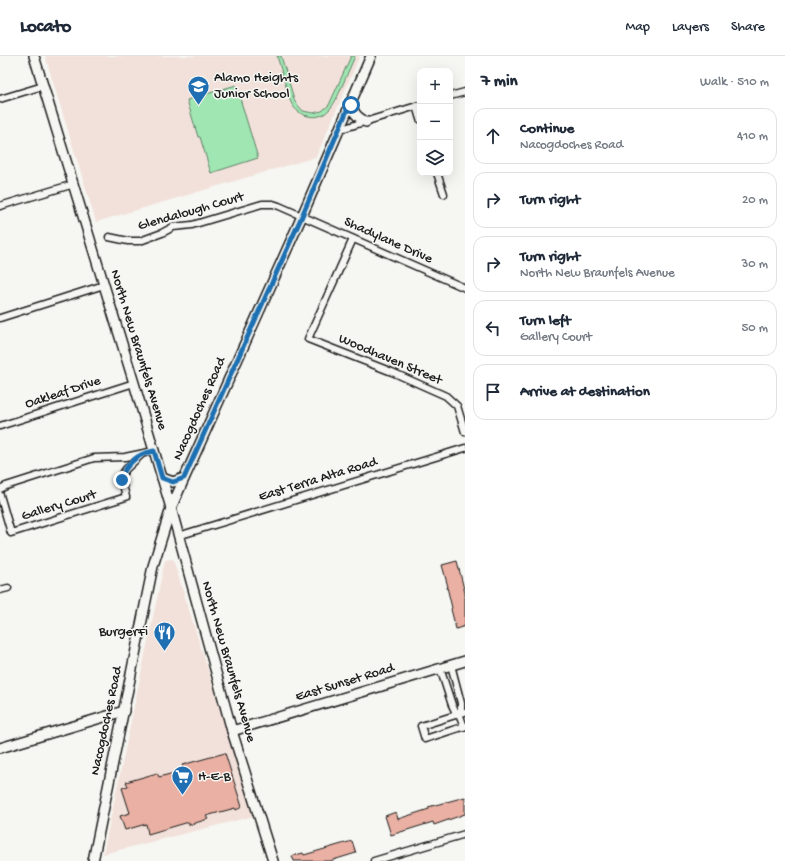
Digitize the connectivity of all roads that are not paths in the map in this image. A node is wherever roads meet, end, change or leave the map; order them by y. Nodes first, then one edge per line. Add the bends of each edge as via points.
1 (34, 56) edge
2 (371, 56) edge
3 (43, 86) junction
4 (465, 92) edge
5 (453, 95) edge
6 (0, 99) edge
7 (351, 101) junction
8 (417, 106) edge
9 (366, 122) junction
10 (338, 130) junction
11 (438, 176) edge
12 (74, 184) junction
13 (444, 194) dead end
14 (0, 206) edge
15 (302, 216) junction
16 (109, 237) dead end
17 (353, 238) junction
18 (104, 285) junction
19 (465, 288) edge
20 (0, 318) edge
21 (134, 383) junction
22 (0, 426) edge
23 (465, 432) edge
24 (465, 448) edge
25 (154, 451) junction
26 (142, 454) junction
27 (162, 478) junction
28 (184, 478) junction
29 (0, 489) edge
30 (0, 495) edge
31 (171, 508) junction
32 (178, 536) junction
33 (8, 588) dead end
34 (0, 590) edge
35 (465, 661) edge
36 (451, 665) junction
37 (440, 668) junction
38 (458, 693) junction
39 (449, 695) junction
40 (124, 711) junction
41 (462, 712) edge
42 (436, 721) junction
43 (464, 727) edge
44 (232, 731) junction
45 (441, 734) junction
46 (0, 748) edge
47 (465, 834) edge
48 (93, 861) edge
49 (273, 861) edge
50 (374, 861) edge

1 - 3 street, North New Braunfels Avenue
2 - 7 street, Nacogdoches Road
3 - 6 street
3 - 12 street, North New Braunfels Avenue
4 - 5 street
7 - 9 street via 358,118
7 - 10 street, Nacogdoches Road
8 - 9 street
9 - 10 street
10 - 15 street, Nacogdoches Road
11 - 13 street
12 - 14 street
12 - 18 street, North New Braunfels Avenue
15 - 16 street, Glendalough Court via 273,204 262,204 192,225 173,227 140,241
15 - 17 street, Shadylane Drive
15 - 28 street, Nacogdoches Road
17 - 19 street, Shadylane Drive
17 - 23 street, Woodhaven Street via 308,338 446,396 457,406
18 - 20 street
18 - 21 street, North New Braunfels Avenue
21 - 22 street, Oakleaf Drive
21 - 25 street, North New Braunfels Avenue
24 - 32 street, East Terra Alta Road
25 - 26 street, Gallery Court
25 - 27 street, North New Braunfels Avenue
26 - 29 street, Gallery Court via 94,458
26 - 30 street, Gallery Court via 121,476 126,497 11,533
27 - 28 street via 173,482
27 - 31 street, North New Braunfels Avenue
28 - 31 street, Nacogdoches Road
31 - 32 street, North New Braunfels Avenue
31 - 40 street, Nacogdoches Road via 153,566
32 - 44 street, North New Braunfels Avenue
33 - 34 street
35 - 36 street, East Sunset Road
36 - 37 street, East Sunset Road
36 - 38 street
37 - 39 street
37 - 44 street, East Sunset Road
38 - 39 street
38 - 41 street
39 - 41 street via 455,711
40 - 46 street
40 - 48 street, Nacogdoches Road
41 - 42 street
41 - 43 street
42 - 45 street
42 - 45 street via 421,726 426,739
43 - 45 street
44 - 49 street, North New Braunfels Avenue
47 - 50 street

